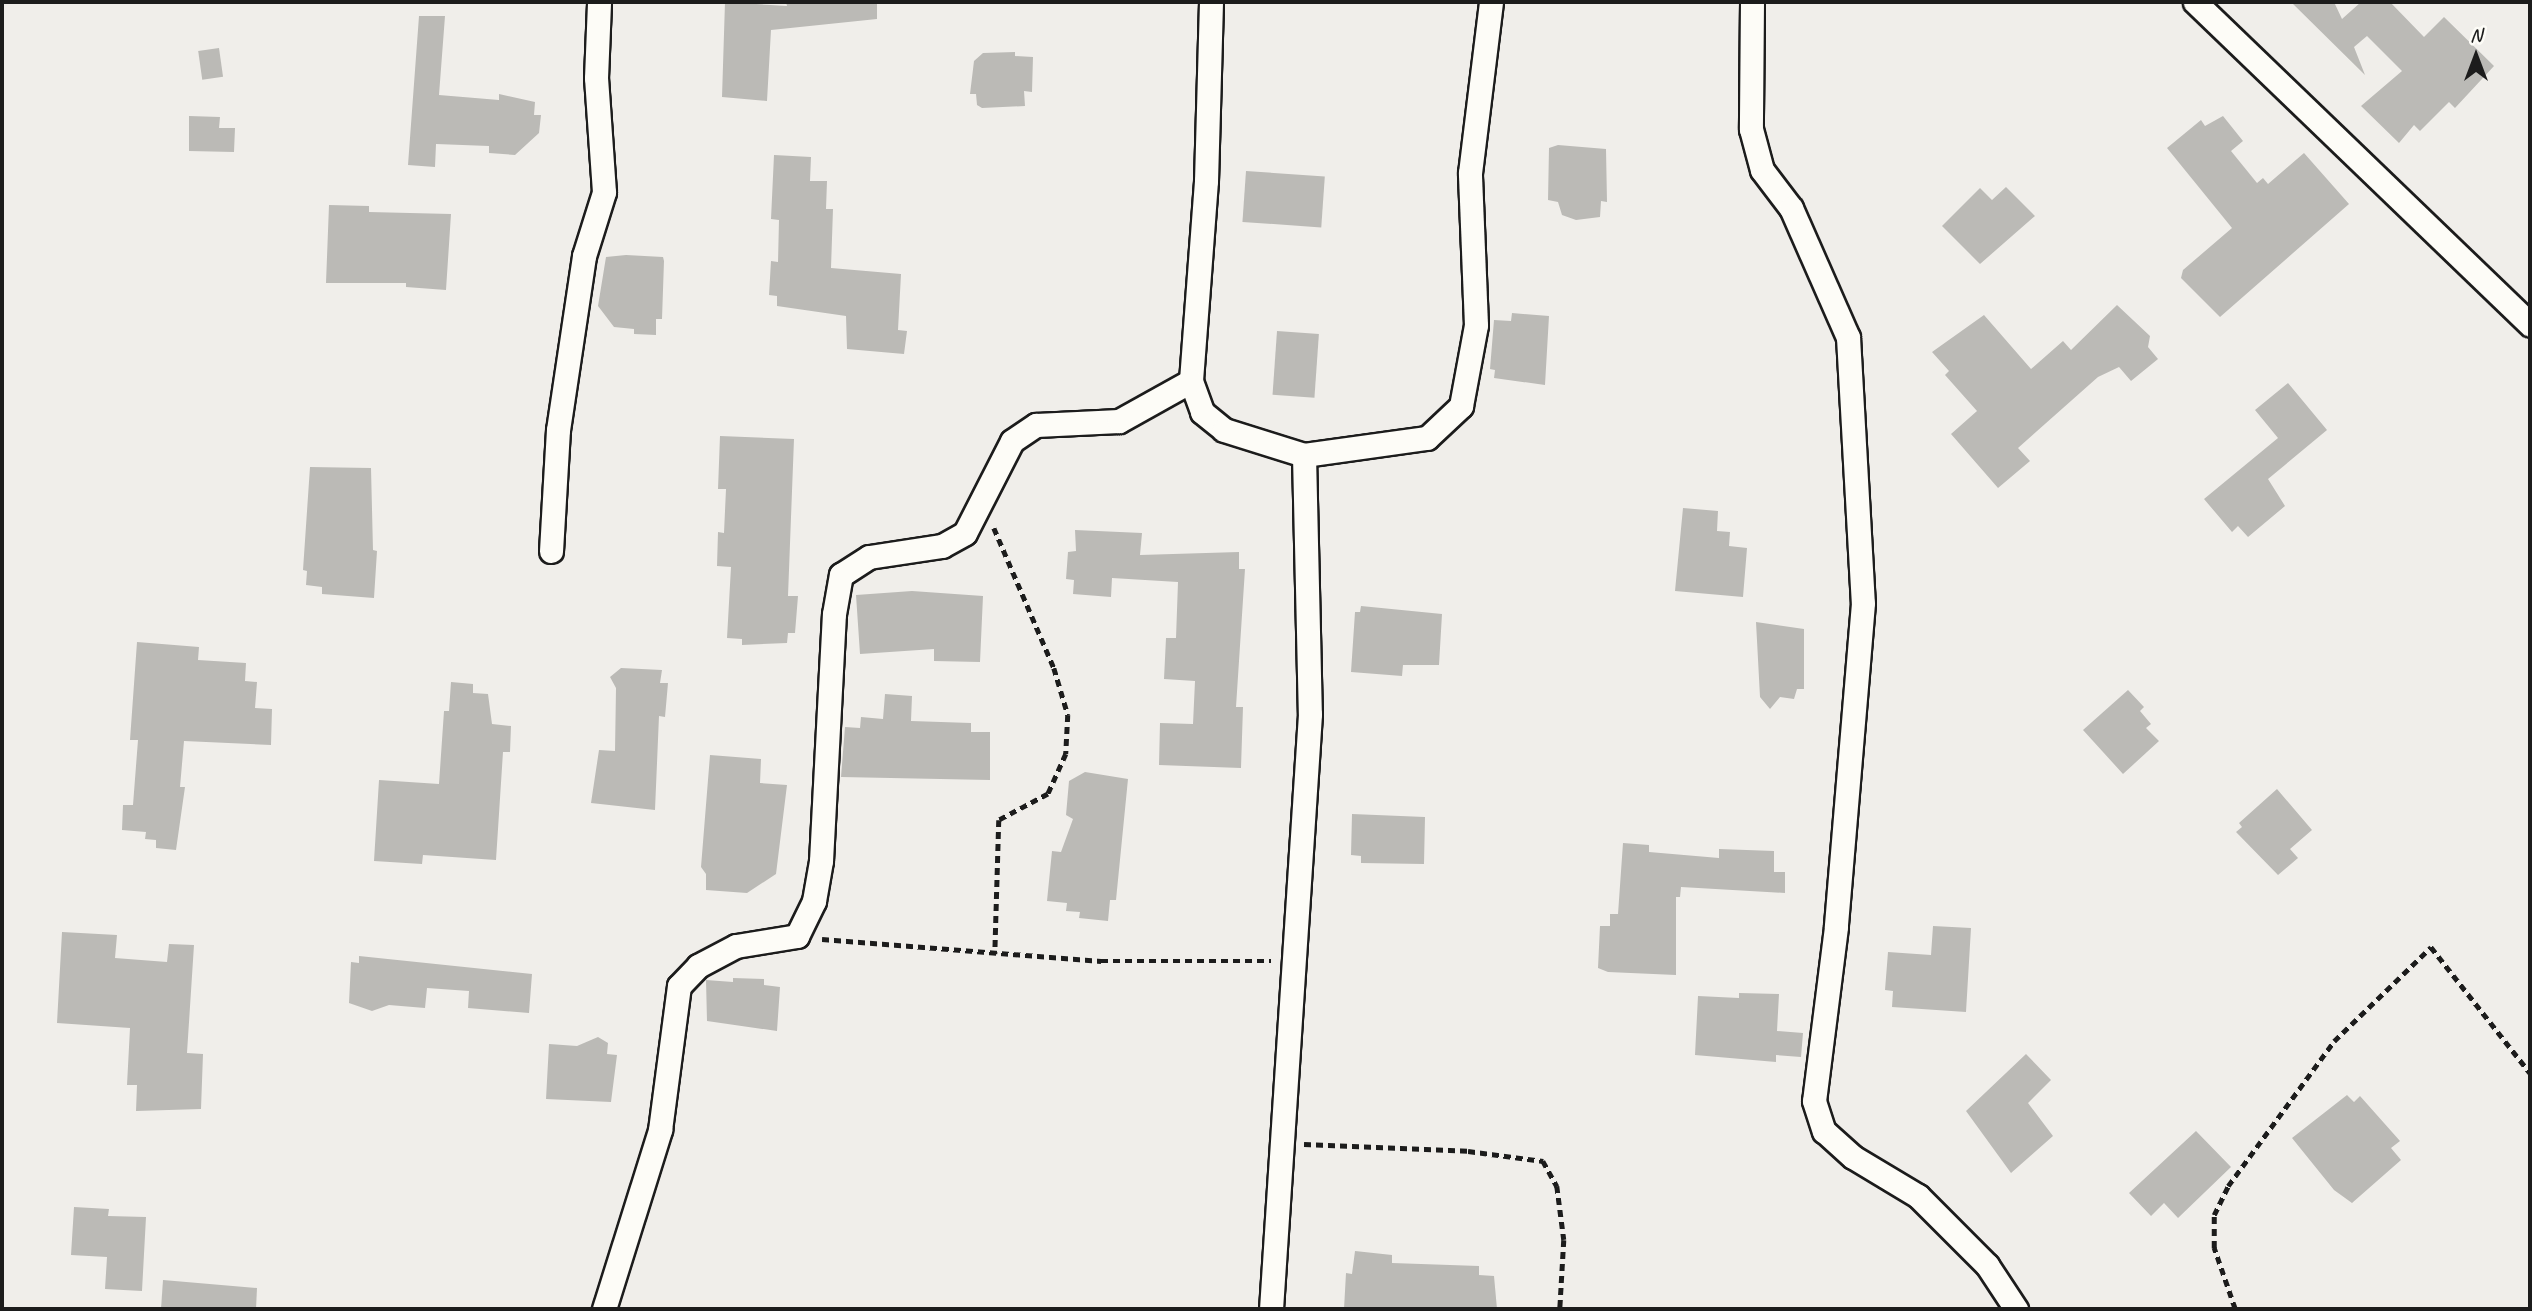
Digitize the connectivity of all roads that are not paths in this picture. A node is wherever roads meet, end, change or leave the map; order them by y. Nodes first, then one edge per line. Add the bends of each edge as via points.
1 (599, 2) edge
2 (1211, 2) edge
3 (1491, 2) edge
4 (1752, 2) edge
5 (2195, 2) edge
6 (2530, 324) edge
7 (1191, 381) junction
8 (1304, 455) junction
9 (551, 551) dead end
10 (604, 1309) edge
11 (1271, 1309) edge
12 (2016, 1309) edge

1 - 9 street via 596,78 604,191 584,256 558,430
2 - 7 street via 1206,181
3 - 8 street via 1471,173 1476,325 1461,406 1427,438
4 - 12 street via 1751,129 1762,170 1791,208 1848,337 1863,603 1836,927 1814,1101 1824,1131 1853,1157 1918,1196 1987,1265
5 - 6 street
7 - 8 street via 1202,412 1224,429
7 - 10 street via 1119,421 1036,425 1013,441 965,533 942,546 869,557 841,575 829,681 821,861 814,901 797,936 736,946 698,966 679,986 660,1130
8 - 11 street via 1310,714

